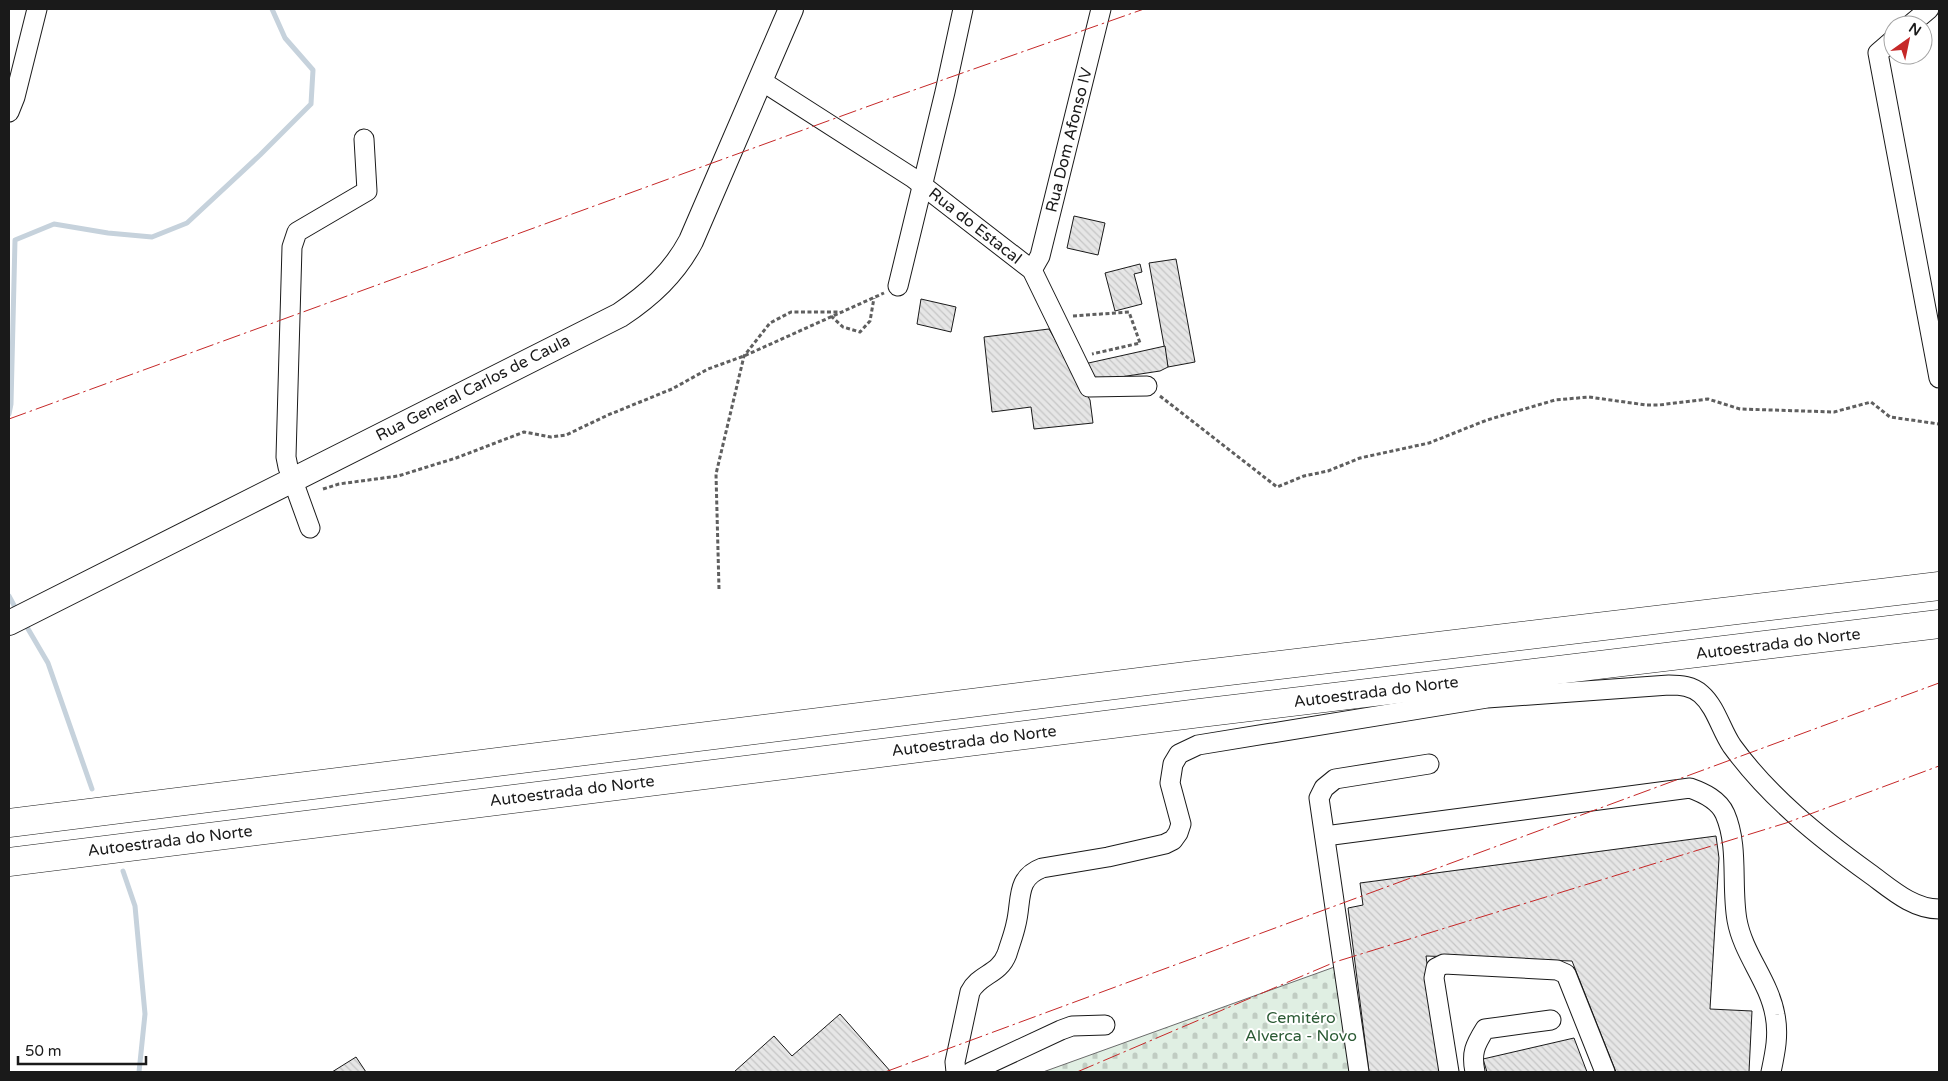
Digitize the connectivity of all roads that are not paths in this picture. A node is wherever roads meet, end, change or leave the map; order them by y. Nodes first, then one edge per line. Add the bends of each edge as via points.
1 (38, 9) edge
2 (791, 9) edge
3 (963, 9) edge
4 (1101, 9) edge
5 (1883, 49) edge
6 (760, 80) junction
7 (9, 112) edge
8 (364, 139) dead end
9 (922, 185) junction
10 (1032, 270) junction
11 (898, 286) road end
12 (1939, 378) edge
13 (1147, 386) road end
14 (295, 488) junction
15 (310, 528) dead end
16 (1939, 586) edge
17 (19, 617) edge
18 (1939, 624) edge
19 (1429, 764) dead end
20 (9, 823) edge
21 (1325, 836) junction
22 (9, 862) edge
23 (1939, 909) edge
24 (1550, 1020) dead end
25 (1105, 1026) dead end
26 (956, 1072) edge
27 (971, 1072) edge
28 (1359, 1072) edge
29 (1449, 1072) edge
30 (1475, 1072) edge
31 (1605, 1072) edge
32 (1771, 1072) edge

1 - 7 street
2 - 6 main road, Rua General Carlos de Caula
3 - 9 street
4 - 10 street, Rua Dom Afonso IV via 1040,256
5 - 12 street via 1878,53
6 - 9 street, Rua do Estacal
6 - 14 main road, Rua General Carlos de Caula via 691,241 671,272 650,294 620,315
8 - 14 street via 367,191 307,225 294,238 286,457
9 - 10 street, Rua do Estacal
9 - 11 street
10 - 13 street, Rua do Estacal via 1089,387
14 - 15 street
14 - 17 main road, Rua General Carlos de Caula
16 - 20 highway
18 - 22 highway, Autoestrada do Norte
19 - 21 street via 1335,779 1324,788 1319,798
21 - 28 street
21 - 32 street via 1690,788 1709,795 1724,812 1730,828 1737,919 1742,940 1768,992 1775,1015 1777,1041
23 - 26 street via 1921,907 1890,888 1834,848 1791,811 1732,745 1705,698 1684,686 1487,698 1292,729 1198,745 1179,754 1173,764 1170,783 1181,824 1173,840 1108,857 1042,868 1027,876 1002,964 970,992 955,1062
24 - 30 street via 1485,1029 1475,1044
25 - 27 street via 1072,1026
29 - 31 street via 1434,978 1436,968 1444,964 1557,970 1566,974

